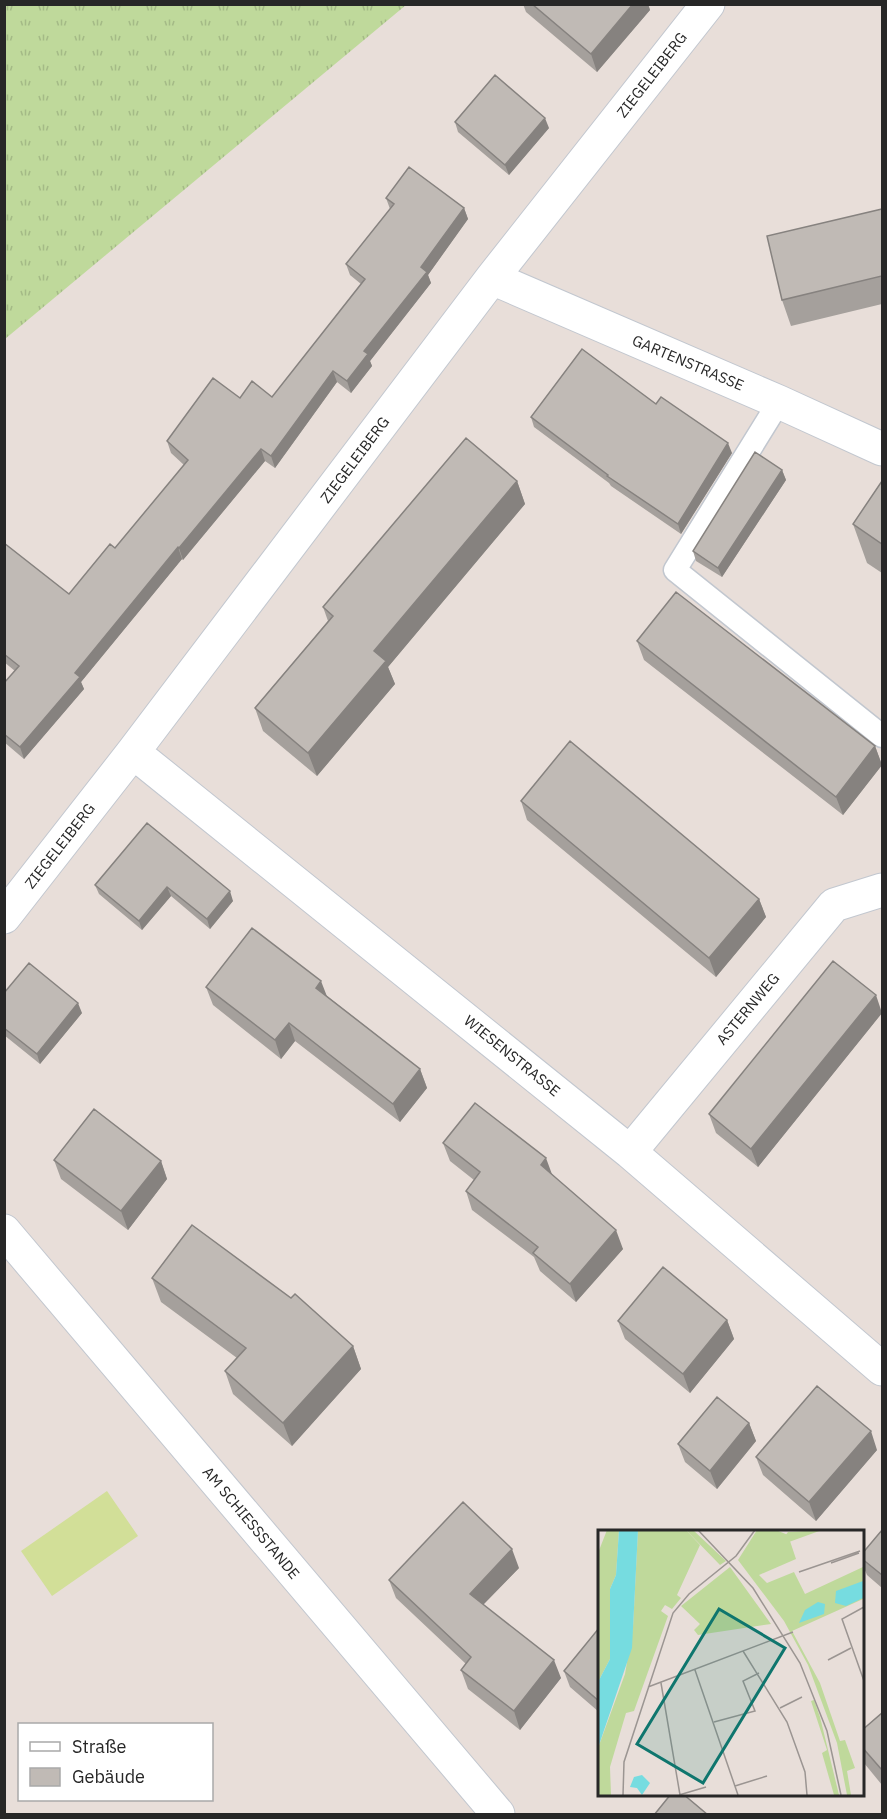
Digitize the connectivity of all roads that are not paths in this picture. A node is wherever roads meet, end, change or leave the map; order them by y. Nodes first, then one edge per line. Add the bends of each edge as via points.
1 (708, 4) edge
2 (492, 278) junction
3 (779, 402) junction
4 (882, 449) edge
5 (882, 736) edge
6 (133, 752) junction
7 (882, 890) edge
8 (4, 917) edge
9 (630, 1152) junction
10 (4, 1231) edge
11 (882, 1369) edge
12 (498, 1815) edge

1 - 2 street, ZIEGELEIBERG
2 - 3 street, GARTENSTRASSE
2 - 6 street, ZIEGELEIBERG
3 - 4 street, GARTENSTRASSE
3 - 5 lane via 675,570
6 - 8 street, ZIEGELEIBERG
6 - 9 street, WIESENSTRASSE
7 - 9 street, ASTERNWEG via 834,905
9 - 11 street, WIESENSTRASSE
10 - 12 street, AM SCHIESSSTANDE

